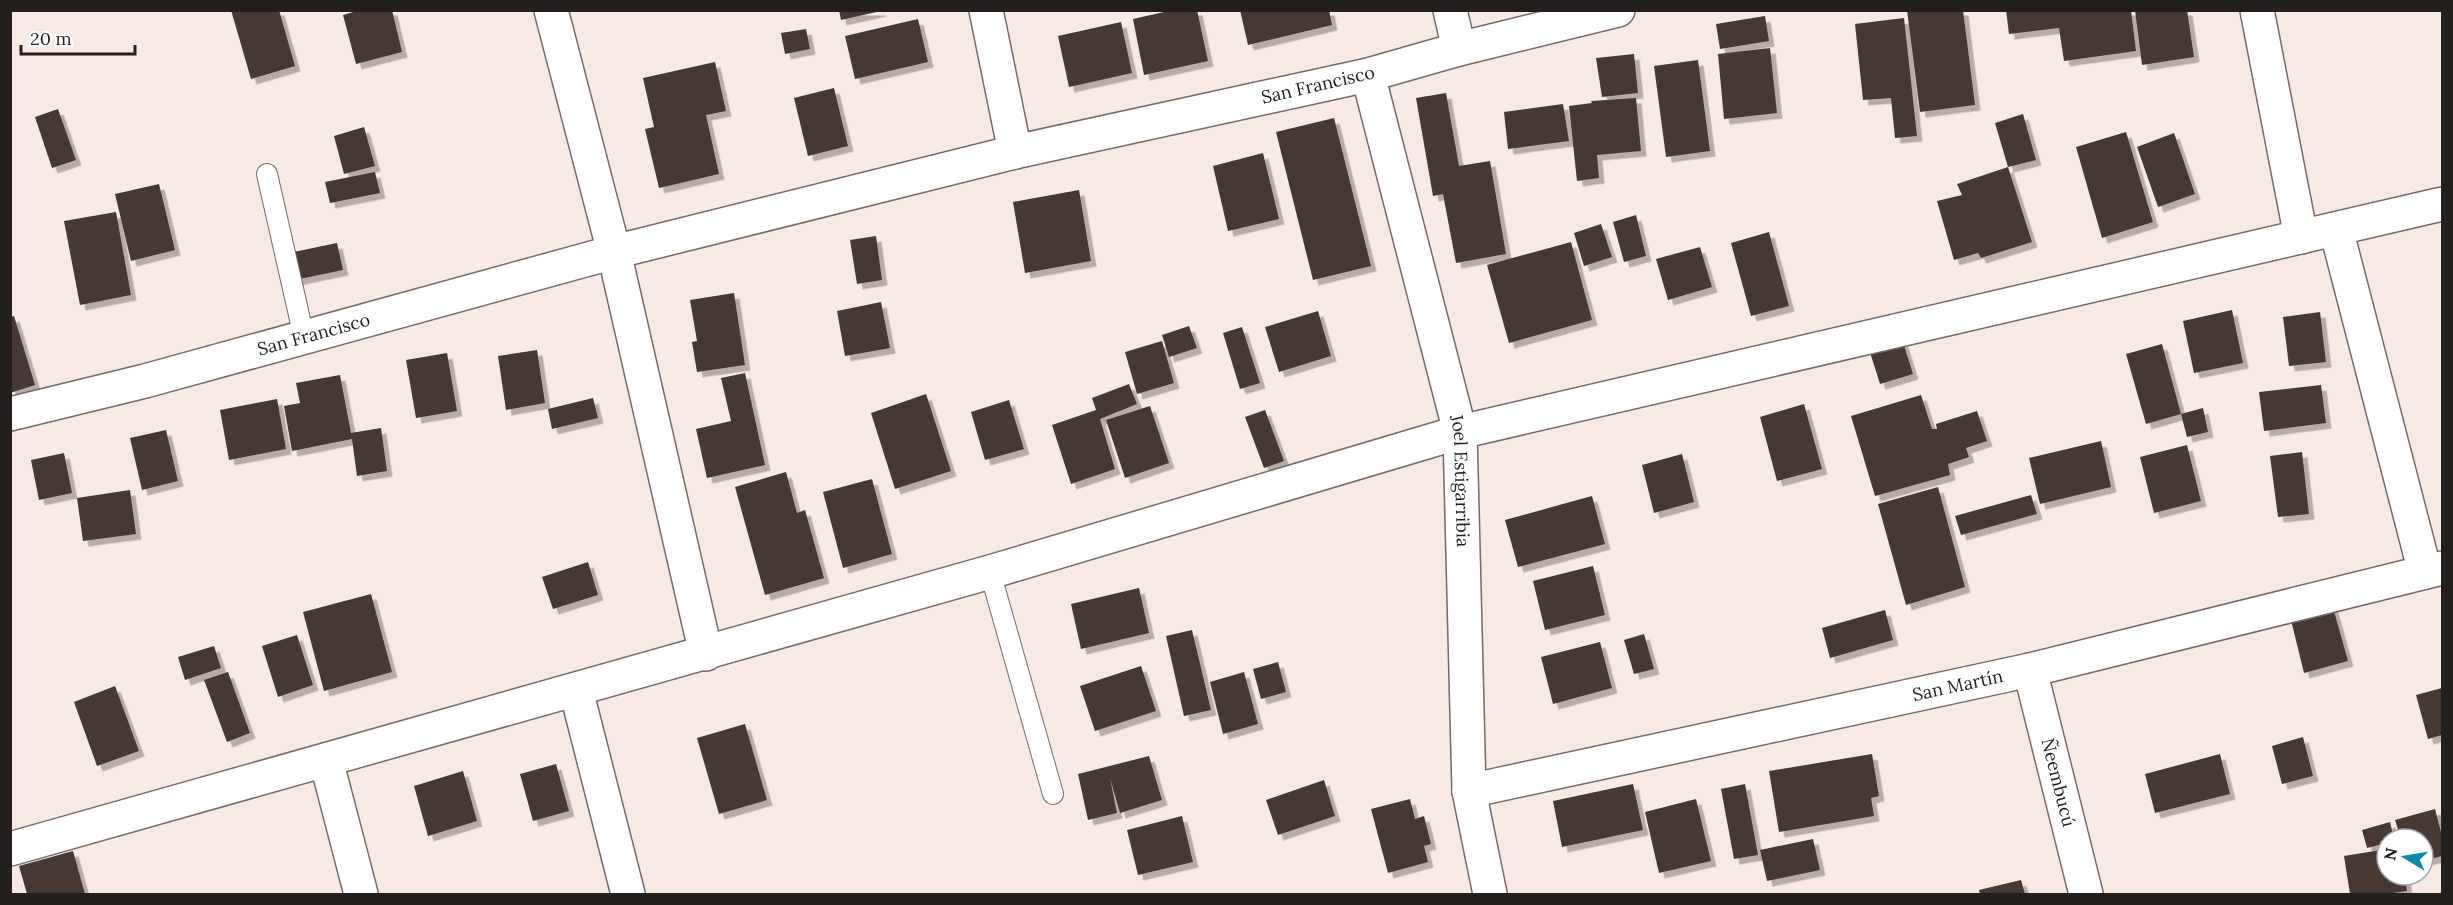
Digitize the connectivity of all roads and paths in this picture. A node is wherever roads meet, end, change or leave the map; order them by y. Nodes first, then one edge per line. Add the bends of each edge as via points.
1 (551, 10) edge
2 (986, 10) edge
3 (1450, 10) edge
4 (1618, 10) edge
5 (2257, 10) edge
6 (1460, 49) junction
7 (1368, 75) junction
8 (1015, 152) junction
9 (267, 174) dead end
10 (2442, 204) edge
11 (2336, 229) junction
12 (2301, 237) junction
13 (614, 252) junction
14 (304, 337) junction
15 (10, 414) edge
16 (1460, 432) junction
17 (2434, 570) edge
18 (990, 572) junction
19 (706, 654) junction
20 (2030, 670) junction
21 (576, 690) junction
22 (326, 760) junction
23 (1469, 791) junction
24 (1053, 794) dead end
25 (10, 849) edge
26 (361, 894) edge
27 (628, 894) edge
28 (1490, 894) edge
29 (2086, 894) edge

1 - 13 street
2 - 8 street
3 - 6 street
4 - 6 street, San Francisco
5 - 12 street
6 - 7 street, San Francisco
7 - 8 street, San Francisco
7 - 16 street, Joel Estigarribia
8 - 13 street, San Francisco
9 - 14 lane
10 - 11 street
11 - 12 street
11 - 17 street
12 - 16 street
13 - 14 street, San Francisco
13 - 19 street
14 - 15 street, San Francisco
16 - 18 street
16 - 23 street, Joel Estigarribia
17 - 20 street, San Martín
18 - 19 street
18 - 24 lane
19 - 21 street
20 - 23 street, San Martín
20 - 29 street, Ñeembucú
21 - 22 street
21 - 27 street
22 - 25 street
22 - 26 street
23 - 28 street, Joel Estigarribia

